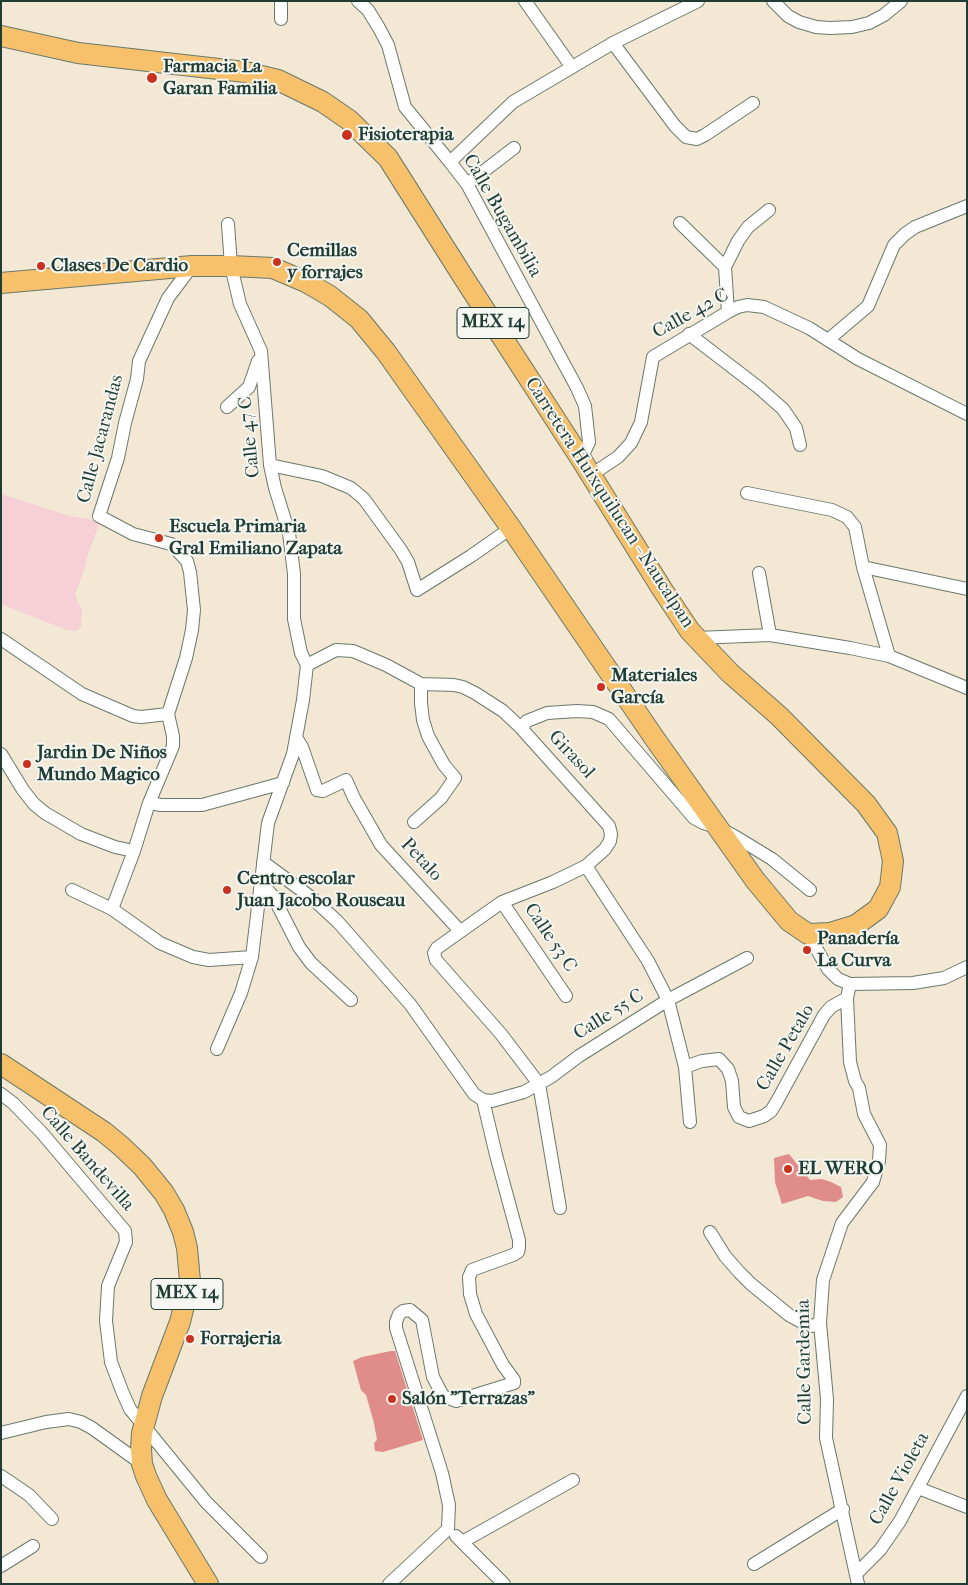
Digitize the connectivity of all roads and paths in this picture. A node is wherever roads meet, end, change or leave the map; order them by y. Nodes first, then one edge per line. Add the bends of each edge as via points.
1 (281, 1) edge
2 (358, 1) edge
3 (525, 1) edge
4 (698, 1) edge
5 (773, 1) edge
6 (902, 1) edge
7 (281, 19) dead end
8 (1, 36) edge
9 (613, 43) junction
10 (571, 66) junction
11 (753, 103) dead end
12 (514, 148) dead end
13 (450, 162) junction
14 (467, 184) junction
15 (967, 206) edge
16 (768, 210) dead end
17 (680, 223) dead end
18 (228, 224) dead end
19 (192, 266) junction
20 (231, 266) junction
21 (725, 267) junction
22 (38, 280) junction
23 (1, 282) edge
24 (1, 292) edge
25 (728, 312) junction
26 (689, 334) junction
27 (828, 340) junction
28 (261, 351) junction
29 (227, 407) dead end
30 (967, 414) edge
31 (800, 445) dead end
32 (270, 465) junction
33 (586, 467) junction
34 (746, 493) dead end
35 (511, 528) junction
36 (863, 567) junction
37 (759, 573) dead end
38 (967, 589) edge
39 (770, 635) junction
40 (697, 638) junction
41 (1, 639) edge
42 (889, 656) junction
43 (307, 664) junction
44 (421, 684) junction
45 (967, 688) edge
46 (168, 714) junction
47 (521, 728) junction
48 (296, 736) junction
49 (1, 754) edge
50 (283, 783) junction
51 (149, 803) junction
52 (414, 822) dead end
53 (717, 826) junction
54 (134, 851) junction
55 (263, 862) junction
56 (586, 866) junction
57 (260, 882) junction
58 (72, 890) dead end
59 (810, 890) dead end
60 (502, 902) junction
61 (112, 909) junction
62 (460, 931) junction
63 (808, 934) junction
64 (252, 957) junction
65 (746, 958) dead end
66 (967, 967) edge
67 (850, 984) junction
68 (566, 996) dead end
69 (847, 998) junction
70 (351, 1000) dead end
71 (668, 1000) junction
72 (217, 1049) dead end
73 (1, 1064) edge
74 (686, 1067) junction
75 (539, 1084) junction
76 (1, 1094) edge
77 (488, 1100) junction
78 (690, 1122) dead end
79 (560, 1208) dead end
80 (710, 1232) dead end
81 (820, 1323) junction
82 (967, 1396) edge
83 (144, 1425) junction
84 (1, 1433) edge
85 (142, 1464) junction
86 (1, 1476) edge
87 (573, 1480) dead end
88 (918, 1488) junction
89 (967, 1507) edge
90 (843, 1509) junction
91 (52, 1519) dead end
92 (448, 1529) junction
93 (462, 1542) junction
94 (33, 1546) dead end
95 (261, 1557) dead end
96 (754, 1564) dead end
97 (1, 1566) edge
98 (857, 1579) edge
99 (208, 1584) edge
100 (389, 1584) edge
101 (504, 1584) edge

1 - 7 street
2 - 13 street, Calle Bugambilia via 368,10 388,45 405,107
3 - 10 street
4 - 9 street
5 - 6 street via 799,22 830,28 869,23
8 - 33 main road, Carretera Huixquilucan - Naucalpan / MEX 14 via 78,53 246,72 278,80 323,102 350,120 388,158
9 - 10 street
9 - 11 street via 686,137 697,139
10 - 13 street via 513,102
12 - 14 street
13 - 14 street, Calle Bugambilia
14 - 33 street, Calle Bugambilia via 585,406 589,442
15 - 27 street via 905,234 894,245 868,306
16 - 21 street via 748,227
17 - 21 street
18 - 20 street, Calle 47 C
19 - 20 main road
19 - 22 main road
19 - 46 street, Calle Jacarandas via 168,298 139,361 118,458 100,516 133,534 171,544 187,561 194,610 192,630
20 - 28 street, Calle 47 C via 240,304
20 - 35 main road via 273,268 330,296 359,320 386,352
21 - 25 street
22 - 23 main road
22 - 24 street
25 - 26 street, Calle 42 C
25 - 27 street, Calle 42 C via 747,305 764,307
26 - 31 street via 783,409 796,428
26 - 33 street, Calle 42 C via 652,357 641,422 631,443 618,457
27 - 30 street, Calle 42 C via 858,359
28 - 29 street via 249,387
28 - 32 street, Calle 47 C
32 - 35 street via 331,480 351,488 364,499 408,562 417,590
32 - 43 street, Calle 47 C via 289,533 294,574 294,619 301,653
33 - 40 main road, Carretera Huixquilucan - Naucalpan / MEX 14 via 662,589
34 - 36 street via 832,510 847,517 856,527
35 - 53 main road
36 - 38 street
36 - 42 street
37 - 39 street
39 - 40 street
39 - 42 street
40 - 63 main road, Carretera Huixquilucan - Naucalpan / MEX 14 via 866,804 887,833 893,861 890,887 878,909 856,925 830,933
41 - 46 street via 82,694 133,716
42 - 45 street
43 - 44 street via 336,650 353,651
43 - 48 street, Calle 47 C
44 - 47 street via 463,687 503,711
44 - 52 street via 423,720 428,736 455,778 437,802
46 - 51 street via 173,746
47 - 53 street, Girasol via 527,721 547,713 593,712 609,719 694,818
47 - 56 street, Girasol via 609,826 610,841
48 - 50 street, Calle 47 C
48 - 62 street, Petalo via 317,790 323,791 346,780 381,845
49 - 54 street via 23,790 45,813 81,834
50 - 51 street via 202,805
50 - 55 street, Calle 47 C via 268,823
51 - 54 street
53 - 59 street, Girasol via 772,859
53 - 63 main road via 777,908
54 - 61 street
55 - 57 street, Calle 47 C
55 - 77 street via 338,922 410,1004 474,1094
56 - 60 street, Girasol
56 - 71 street via 648,960
57 - 64 street, Calle 47 C
57 - 70 street via 273,896 299,947 311,963
58 - 61 street
60 - 62 street, Girasol
60 - 68 street, Calle 53 C
61 - 64 street via 160,943 193,957 209,960
62 - 75 street, Girasol via 437,948 434,953 436,960 501,1034
63 - 67 street via 828,969 838,979
64 - 72 street, Calle 47 C via 241,993
65 - 71 street, Calle 55 C
66 - 67 street via 944,978 913,983
67 - 69 street, Calle Gardemia
69 - 74 street, Calle Petalo via 824,1015 776,1103 764,1116 749,1121 739,1117 734,1108 732,1081 720,1059
69 - 81 street, Calle Gardemia via 850,1062 864,1114 880,1144 879,1161 873,1182 842,1224 824,1280
71 - 74 street
71 - 75 street, Calle 55 C
73 - 83 main road, MEX 14 via 121,1146 164,1193 177,1218 187,1248 190,1281 180,1322
74 - 78 street
75 - 77 street, Calle 55 C via 524,1092
75 - 79 street
76 - 83 street, Calle Bandevilla via 42,1133 125,1231 126,1242 108,1286 106,1321 111,1362 130,1409
77 - 92 street via 496,1155 520,1248 513,1255 472,1270 470,1294 476,1314 514,1383 456,1401 443,1396 432,1377 422,1320 410,1310 399,1314 396,1322 442,1473 449,1505
80 - 81 street via 725,1256 751,1284 789,1315 812,1326
81 - 90 street, Calle Gardemia via 826,1438
82 - 88 street, Calle Violeta
83 - 85 main road, MEX 14
83 - 95 street, Calle Bandevilla via 206,1502
84 - 85 street via 46,1422 81,1422
85 - 99 main road, MEX 14 via 157,1500
86 - 91 street via 29,1495
87 - 93 street
88 - 89 street
88 - 98 street, Calle Violeta via 900,1521
90 - 96 street
90 - 98 street, Calle Gardemia
92 - 93 street
92 - 100 street
93 - 101 street
94 - 97 street

